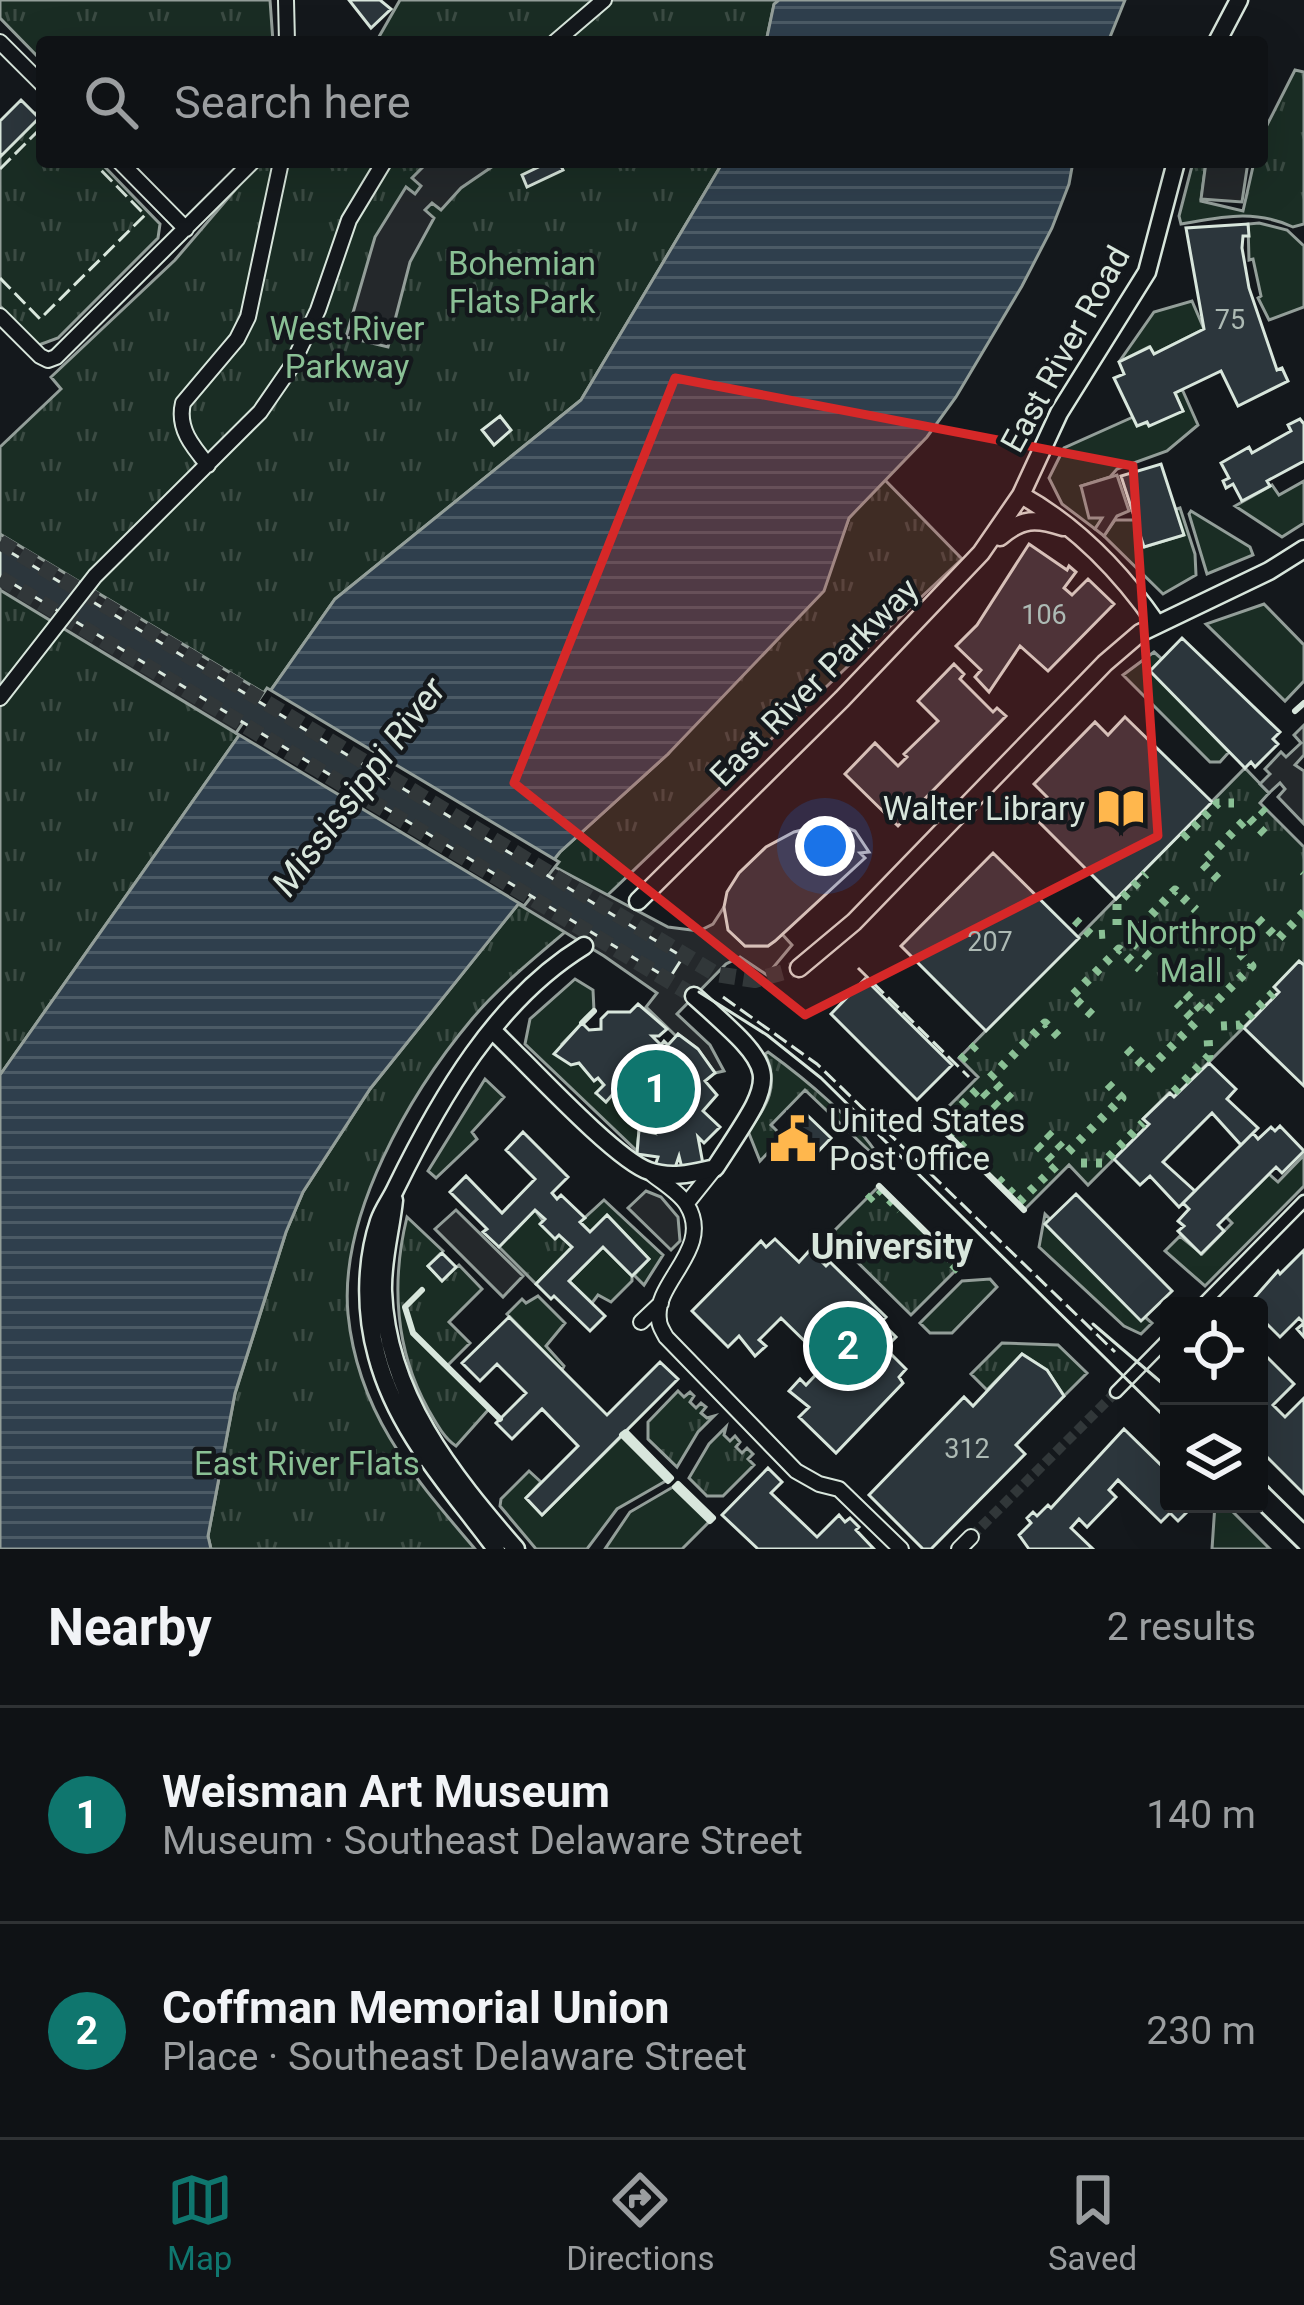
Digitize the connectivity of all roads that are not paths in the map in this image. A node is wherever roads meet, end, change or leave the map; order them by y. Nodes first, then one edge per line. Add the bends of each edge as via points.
1 (286, 0) edge
2 (604, 0) edge
3 (1239, 0) edge
4 (286, 36) edge
5 (562, 36) edge
6 (1220, 36) edge
7 (0, 42) edge
8 (36, 78) edge
9 (126, 168) edge
10 (246, 168) edge
11 (280, 168) edge
12 (380, 168) edge
13 (1174, 168) edge
14 (186, 229) junction
15 (0, 316) edge
16 (208, 465) junction
17 (1022, 495) junction
18 (1076, 532) junction
19 (1304, 549) edge
20 (981, 553) junction
21 (1157, 624) junction
22 (0, 698) edge
23 (638, 901) dead end
24 (584, 946) dead end
25 (799, 968) tunnel mouth
26 (694, 996) tunnel mouth
27 (493, 1030) junction
28 (716, 1168) junction
29 (648, 1171) junction
30 (395, 1191) junction
31 (1304, 1201) edge
32 (686, 1203) junction
33 (1210, 1297) edge
34 (661, 1303) junction
35 (641, 1322) dead end
36 (1160, 1348) edge
37 (1116, 1392) tunnel mouth
38 (971, 1537) dead end
39 (496, 1549) edge
40 (516, 1549) edge
41 (901, 1549) edge
42 (959, 1549) edge

1 - 4 street
2 - 5 street
3 - 6 street
7 - 8 street
9 - 14 street
10 - 14 street
11 - 16 street via 248,317 181,411 185,433
12 - 16 street via 354,208 291,367
13 - 17 street, East River Road via 1148,272 1059,413
14 - 15 street via 48,361
16 - 22 street via 94,576
17 - 18 street
17 - 20 street, East River Parkway
18 - 20 street via 1036,519 1017,523
18 - 21 street
19 - 21 street
20 - 23 street, East River Parkway
21 - 25 street via 1105,662 854,922
24 - 27 street
26 - 28 street via 754,1052 763,1072 760,1097
27 - 29 street
27 - 30 street via 448,1092
28 - 29 street via 671,1176
28 - 32 street
29 - 32 street
30 - 39 street via 380,1218 368,1287 377,1359 412,1438
30 - 40 street via 382,1288 393,1358 436,1447
31 - 33 street
32 - 34 street via 692,1241
34 - 35 street
34 - 41 street via 666,1337 796,1471 839,1490
36 - 37 street
38 - 42 street

